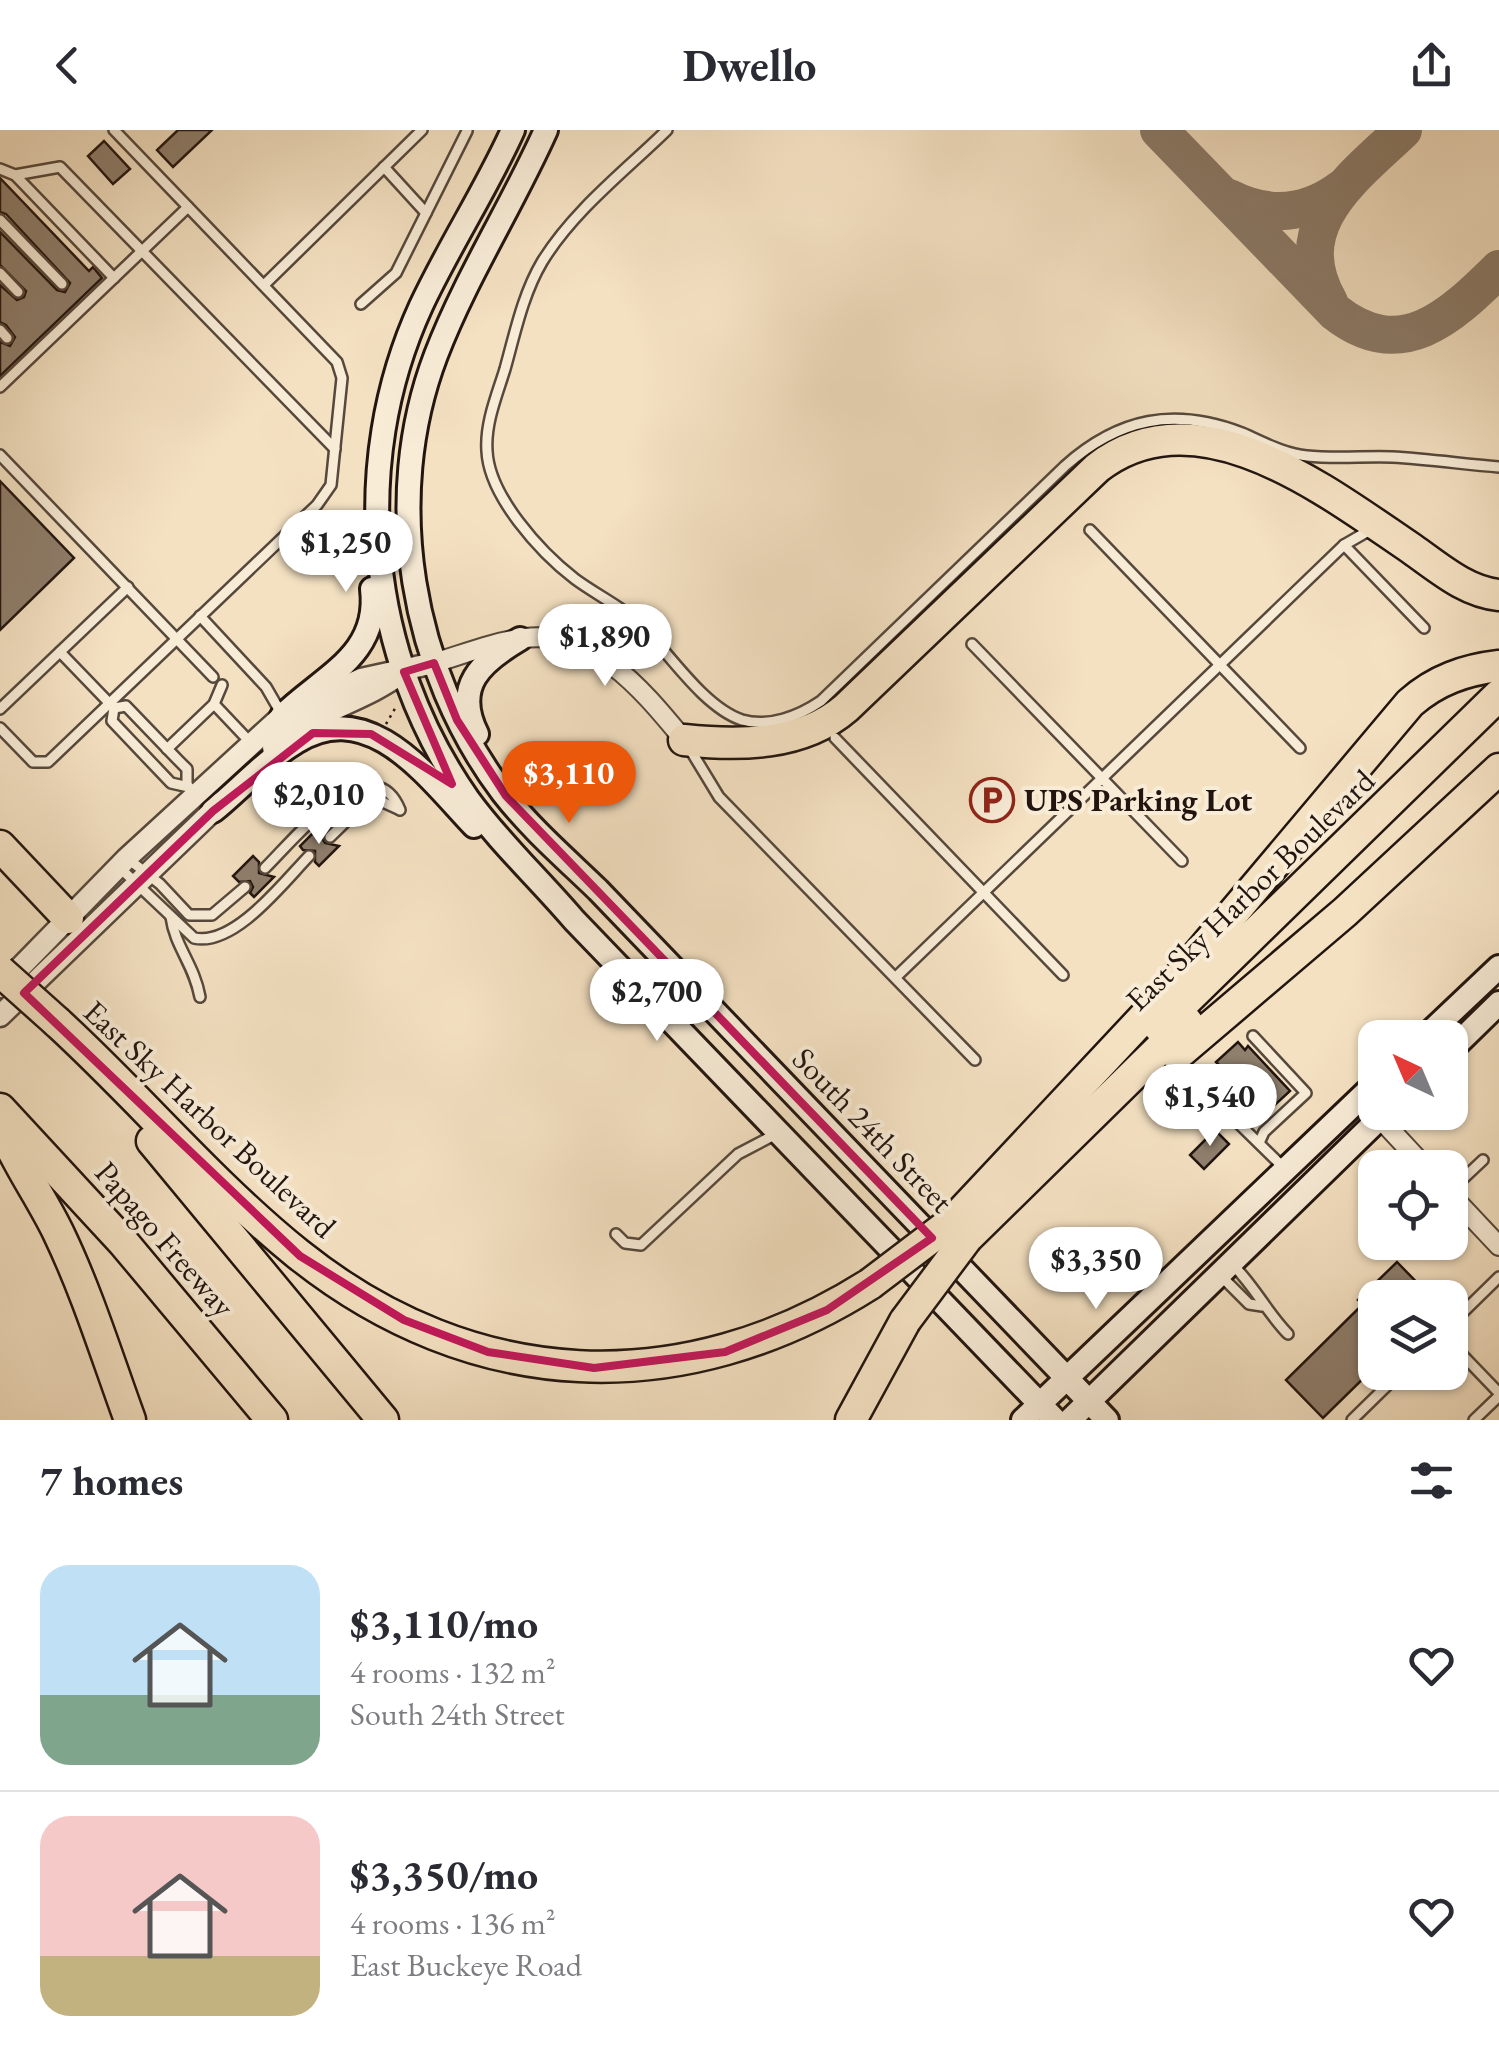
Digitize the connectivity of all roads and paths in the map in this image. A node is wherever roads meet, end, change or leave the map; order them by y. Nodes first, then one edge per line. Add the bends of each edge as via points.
1 (114, 130) edge
2 (422, 130) edge
3 (514, 130) edge
4 (546, 130) edge
5 (668, 130) edge
6 (467, 132) edge
7 (384, 167) junction
8 (1, 168) edge
9 (15, 175) junction
10 (188, 207) junction
11 (426, 213) junction
12 (0, 220) edge
13 (141, 252) junction
14 (0, 274) edge
15 (114, 278) junction
16 (62, 284) dead end
17 (264, 286) junction
18 (18, 292) dead end
19 (361, 304) dead end
20 (0, 387) edge
21 (335, 449) junction
22 (0, 455) edge
23 (1499, 466) edge
24 (379, 468) junction
25 (1378, 526) junction
26 (1090, 530) dead end
27 (1344, 546) junction
28 (128, 587) junction
29 (1499, 595) edge
30 (200, 616) junction
31 (1424, 628) dead end
32 (176, 638) junction
33 (520, 638) junction
34 (652, 638) junction
35 (972, 644) dead end
36 (60, 652) junction
37 (434, 663) junction
38 (612, 664) junction
39 (1220, 665) junction
40 (1499, 666) edge
41 (404, 672) junction
42 (213, 676) dead end
43 (222, 685) dead end
44 (214, 704) junction
45 (399, 704) dead end
46 (112, 705) junction
47 (0, 709) edge
48 (282, 716) junction
49 (1491, 716) edge
50 (0, 728) edge
51 (383, 730) dead end
52 (834, 738) dead end
53 (684, 740) junction
54 (250, 743) junction
55 (1300, 748) dead end
56 (167, 749) junction
57 (1499, 769) edge
58 (1102, 778) junction
59 (191, 789) junction
60 (342, 796) junction
61 (370, 798) junction
62 (213, 812) junction
63 (330, 837) dead end
64 (0, 846) edge
65 (310, 856) dead end
66 (1182, 862) dead end
67 (123, 863) junction
68 (265, 868) dead end
69 (142, 879) junction
70 (244, 887) dead end
71 (598, 890) junction
72 (984, 892) junction
73 (170, 917) junction
74 (68, 918) junction
75 (574, 920) junction
76 (1499, 967) edge
77 (49, 969) junction
78 (0, 974) edge
79 (896, 976) junction
80 (1063, 976) dead end
81 (0, 988) edge
82 (200, 997) dead end
83 (1499, 1003) edge
84 (0, 1016) edge
85 (1443, 1020) edge
86 (53, 1026) junction
87 (1468, 1033) edge
88 (1254, 1036) dead end
89 (976, 1060) dead end
90 (1209, 1077) dead end
91 (1358, 1100) edge
92 (0, 1109) edge
93 (0, 1123) edge
94 (1368, 1130) edge
95 (1395, 1130) edge
96 (779, 1132) junction
97 (1259, 1144) junction
98 (1060, 1146) junction
99 (1411, 1150) edge
100 (1483, 1160) dead end
101 (1284, 1170) junction
102 (1468, 1175) edge
103 (1305, 1191) junction
104 (1468, 1212) edge
105 (960, 1229) junction
106 (616, 1234) dead end
107 (1499, 1246) edge
108 (1225, 1268) junction
109 (1499, 1277) edge
110 (1262, 1306) junction
111 (1468, 1307) edge
112 (1288, 1334) dead end
113 (1468, 1361) edge
114 (1066, 1378) junction
115 (1383, 1390) edge
116 (1499, 1394) edge
117 (1088, 1401) junction
118 (1039, 1415) edge
119 (130, 1420) edge
120 (272, 1420) edge
121 (383, 1420) edge
122 (851, 1420) edge
123 (1070, 1420) edge
124 (1107, 1420) edge
125 (1352, 1420) edge
126 (1474, 1420) edge

1 - 10 lane
2 - 7 lane
3 - 24 main road via 415,321
4 - 37 main road, South 24th Street via 452,316 423,394 408,522
5 - 34 lane via 576,218 541,263 518,320 486,450 496,488 531,535 572,577 625,610
6 - 11 lane
7 - 11 lane
7 - 17 lane
8 - 9 lane
9 - 13 lane via 60,167
9 - 15 lane
10 - 13 lane
10 - 17 lane
11 - 19 lane via 396,273
12 - 16 lane
13 - 15 lane
13 - 21 lane
14 - 18 lane
15 - 20 lane
17 - 21 lane via 337,362 342,378
21 - 30 lane via 331,485 318,506
22 - 28 lane
23 - 34 lane via 1306,456 1210,422 1141,423 1080,453 808,710 770,721 735,717
24 - 41 main road via 380,573
24 - 48 main road via 366,504 373,599 367,636 352,657
25 - 27 lane
25 - 29 highway via 1470,587
25 - 53 highway via 1297,476 1217,442 1176,437 1136,444 1097,468 838,715 790,737 734,744
26 - 39 lane
27 - 31 lane
27 - 39 lane
28 - 32 lane
28 - 36 lane
30 - 32 lane
30 - 48 lane via 266,687
32 - 42 lane
32 - 46 lane
33 - 37 street
33 - 38 street via 572,643
33 - 71 main road via 478,671 469,718 505,778
34 - 38 lane
35 - 58 lane
36 - 46 lane
36 - 47 lane
37 - 41 street
37 - 71 main road, South 24th Street via 457,720 506,796
38 - 53 street
39 - 55 lane
39 - 58 lane
40 - 105 highway via 1454,676 1410,704
41 - 48 street via 361,679
41 - 62 street via 293,730
41 - 75 main road via 427,730 470,801
43 - 44 lane
44 - 54 lane
44 - 56 lane
45 - 51 path
46 - 50 lane via 48,762 32,762
46 - 56 lane via 126,706
46 - 59 lane via 112,721 171,782
48 - 54 street
49 - 98 highway, East Sky Harbor Boulevard
49 - 105 highway, East Sky Harbor Boulevard via 1019,1163
52 - 72 lane
53 - 79 lane via 714,792
54 - 59 street
56 - 59 lane via 187,769
57 - 98 highway via 1308,944
58 - 66 lane
58 - 72 lane
59 - 62 street
59 - 67 street
60 - 61 lane
60 - 61 lane via 377,786 400,810
60 - 68 lane
61 - 63 lane
62 - 69 street
62 - 75 main road via 299,740 334,728 364,731 401,751 533,888
64 - 74 highway
65 - 73 lane via 237,927 216,938 194,938
67 - 69 lane
67 - 74 street
69 - 70 lane via 189,916 200,917 222,909
69 - 73 lane
69 - 77 street
71 - 114 main road, South 24th Street
72 - 79 lane
72 - 80 lane
73 - 82 lane
74 - 77 street
74 - 81 street
75 - 96 main road
76 - 85 main road
77 - 84 street
78 - 86 highway, Papago Freeway, bridge
79 - 89 lane
83 - 87 main road
86 - 105 highway, East Sky Harbor Boulevard, bridge via 300,1256 394,1315 512,1358 572,1366 670,1364 725,1352 774,1335
86 - 121 highway, Papago Freeway
88 - 97 lane via 1306,1093
90 - 97 lane via 1236,1105 1228,1113
91 - 101 main road
92 - 120 highway, Papago Freeway via 124,1242
93 - 119 highway via 67,1252
94 - 103 main road
95 - 99 street
96 - 106 lane via 738,1154 641,1245
96 - 118 main road
97 - 101 lane
98 - 105 highway, East Sky Harbor Boulevard
100 - 102 lane
101 - 103 main road
101 - 114 main road
103 - 108 main road
104 - 107 street
105 - 122 highway, East Sky Harbor Boulevard, bridge
108 - 110 lane via 1249,1304
108 - 110 lane via 1260,1292
108 - 117 main road
109 - 111 lane
110 - 112 lane
113 - 116 lane
114 - 117 main road, South 24th Street
114 - 118 main road
115 - 125 lane
116 - 126 lane
117 - 123 main road
117 - 124 main road, South 24th Street

